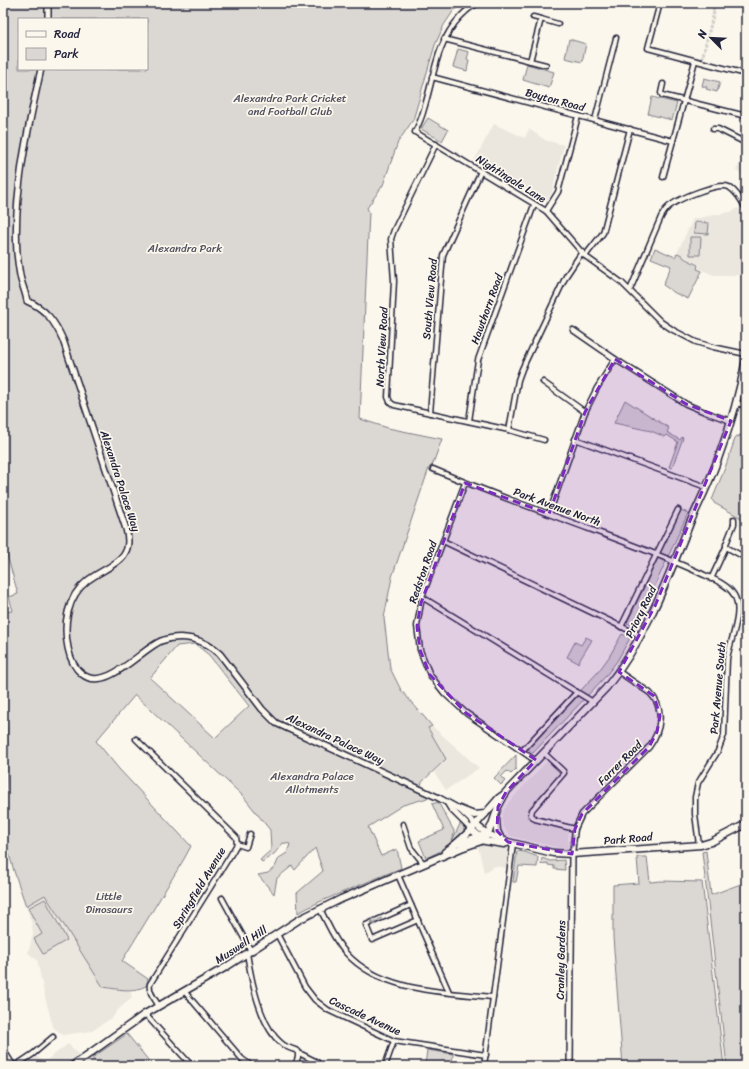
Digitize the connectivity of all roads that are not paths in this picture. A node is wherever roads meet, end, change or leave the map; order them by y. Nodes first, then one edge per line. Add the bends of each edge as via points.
1 (48, 3) edge
2 (480, 3) edge
3 (660, 3) edge
4 (533, 17) dead end
5 (48, 18) edge
6 (541, 19) junction
7 (558, 24) dead end
8 (616, 38) dead end
9 (444, 39) junction
10 (530, 60) junction
11 (695, 61) junction
12 (546, 65) dead end
13 (41, 70) edge
14 (746, 74) edge
15 (432, 77) junction
16 (662, 84) dead end
17 (684, 101) junction
18 (578, 116) junction
19 (746, 116) edge
20 (594, 120) junction
21 (630, 129) junction
22 (713, 129) dead end
23 (673, 141) junction
24 (436, 144) junction
25 (746, 144) edge
26 (481, 172) junction
27 (664, 177) dead end
28 (534, 205) junction
29 (746, 209) edge
30 (546, 212) junction
31 (582, 252) junction
32 (585, 256) junction
33 (630, 290) junction
34 (573, 330) dead end
35 (746, 354) edge
36 (615, 359) junction
37 (746, 359) edge
38 (543, 382) dead end
39 (737, 404) junction
40 (746, 406) edge
41 (585, 412) junction
42 (430, 413) junction
43 (732, 421) junction
44 (468, 422) junction
45 (509, 430) junction
46 (575, 439) junction
47 (544, 440) dead end
48 (433, 469) dead end
49 (465, 482) junction
50 (706, 487) junction
51 (678, 510) dead end
52 (549, 514) junction
53 (734, 519) dead end
54 (443, 541) junction
55 (726, 547) junction
56 (657, 554) junction
57 (746, 558) edge
58 (675, 561) junction
59 (711, 578) junction
60 (422, 597) junction
61 (621, 627) junction
62 (641, 636) junction
63 (619, 672) junction
64 (578, 692) junction
65 (593, 702) junction
66 (136, 739) dead end
67 (522, 751) junction
68 (544, 752) junction
69 (536, 761) junction
70 (506, 792) junction
71 (448, 804) junction
72 (459, 809) junction
73 (496, 811) junction
74 (485, 814) junction
75 (403, 824) dead end
76 (746, 824) edge
77 (474, 827) junction
78 (575, 829) junction
79 (485, 832) junction
80 (250, 834) dead end
81 (481, 838) junction
82 (501, 839) junction
83 (511, 843) junction
84 (237, 844) junction
85 (457, 844) junction
86 (699, 845) junction
87 (572, 854) junction
88 (432, 860) junction
89 (424, 864) junction
90 (398, 875) junction
91 (222, 898) dead end
92 (411, 905) junction
93 (320, 909) junction
94 (418, 920) junction
95 (277, 934) junction
96 (249, 952) junction
97 (184, 991) junction
98 (449, 992) junction
99 (493, 997) junction
100 (159, 1006) junction
101 (145, 1014) junction
102 (53, 1037) dead end
103 (394, 1041) junction
104 (3, 1050) edge
105 (299, 1053) junction
106 (486, 1055) junction
107 (14, 1066) edge
108 (72, 1066) edge
109 (192, 1066) edge
110 (252, 1066) edge
111 (295, 1066) edge
112 (315, 1066) edge
113 (386, 1066) edge
114 (484, 1066) edge
115 (570, 1066) edge

1 - 5 street
2 - 9 street via 468,8
3 - 11 street via 648,48
4 - 6 street
6 - 7 street
6 - 10 street
8 - 20 street
9 - 10 street
9 - 15 street
10 - 12 street
11 - 14 street
11 - 17 street
13 - 71 street, Alexandra Palace Way via 28,130 20,188 17,253 21,280 27,301 51,317 63,340 129,541 123,557 87,582 71,602 65,634 72,662 84,676 101,678 115,672 162,641 181,638 200,641 220,654 266,714 276,723
15 - 18 street, Boyton Road
15 - 24 street, Nightingale Lane via 422,117 415,132
16 - 17 street via 661,94
17 - 19 street
17 - 23 street
18 - 20 street, Boyton Road
18 - 30 street via 558,192
20 - 21 street, Boyton Road
21 - 23 street, Boyton Road
21 - 32 street via 603,232
22 - 25 street via 718,129
23 - 27 street
24 - 26 street, Nightingale Lane
24 - 42 street, North View Road via 391,239 394,281 388,397 394,405
26 - 28 street, Nightingale Lane
26 - 42 street, South View Road via 443,255
28 - 30 street, Nightingale Lane
28 - 44 street, Hawthorn Road via 478,360
29 - 33 street via 735,192 728,187 720,186 670,205 661,217
30 - 31 street, Nightingale Lane
31 - 32 street, Nightingale Lane
31 - 45 street via 566,276 522,369
32 - 33 street, Nightingale Lane
33 - 35 street, Nightingale Lane via 661,322 673,330 696,342
34 - 36 street
36 - 41 street
36 - 43 street via 686,404
37 - 39 main road, Priory Road
38 - 41 street
39 - 40 street
39 - 43 main road, Priory Road
41 - 46 street
42 - 44 street, North View Road
43 - 50 main road, Priory Road
44 - 45 street, North View Road
45 - 47 street, North View Road
46 - 50 street
46 - 52 street
48 - 49 street, Park Avenue North
49 - 52 street, Park Avenue North
49 - 54 street, Redston Road
50 - 58 main road, Priory Road
51 - 56 street, Priory Road
52 - 56 street, Park Avenue North
53 - 55 street
54 - 60 street, Redston Road
54 - 61 street
55 - 57 street
55 - 59 street
56 - 58 street, Park Avenue North
56 - 61 street, Priory Road
58 - 59 street, Park Avenue South
58 - 62 main road, Priory Road
59 - 86 street, Park Avenue South via 732,592 737,600 738,610 727,659 724,735 696,790 694,802
60 - 64 street
60 - 67 street, Redston Road via 417,626 420,650 430,675 445,694 466,713
61 - 62 street
62 - 63 main road, Priory Road
63 - 65 main road, Priory Road
63 - 78 street, Farrer Road via 654,696 659,711 658,727 654,740 586,809
64 - 65 street
64 - 67 street
65 - 68 main road, Priory Road
66 - 84 street, Springfield Avenue via 233,832
67 - 69 street, Redston Road
68 - 69 main road, Priory Road
68 - 78 street via 564,773 532,810 531,815 535,819
69 - 70 main road, Priory Road
70 - 73 main road, Priory Road
70 - 74 main road, Muswell Hill
71 - 72 street, Alexandra Palace Way
71 - 77 street, Alexandra Palace Way
72 - 74 main road via 474,815
72 - 77 street, Alexandra Palace Way
73 - 79 main road, Priory Road
73 - 82 main road via 496,828
74 - 77 main road, Muswell Hill
75 - 89 street via 411,848
76 - 86 main road, Park Road via 711,842
77 - 79 main road, Park Road via 479,832
77 - 81 main road
77 - 85 main road, Muswell Hill
78 -> 87 street, Farrer Road
79 - 81 main road
79 - 82 main road, Park Road
80 - 84 street via 246,847
81 - 83 main road, Park Road via 504,844
81 - 85 main road
81 - 88 main road, Muswell Hill
82 - 83 main road, Park Road
83 - 87 main road, Park Road
83 - 99 street via 512,852
84 - 100 street, Springfield Avenue via 150,984 150,992
85 - 88 main road, Muswell Hill
86 - 87 main road, Park Road
87 - 115 street, Cranley Gardens
88 - 89 main road, Muswell Hill
89 - 90 main road, Muswell Hill
90 - 92 street
90 - 93 main road, Muswell Hill
91 - 96 street
92 - 94 street
92 -> 94 street via 366,925 372,940
93 - 95 main road, Muswell Hill
93 - 98 street via 335,940 361,967 387,980 415,988
94 - 98 street
95 - 96 main road, Muswell Hill
95 - 103 street, Cascade Avenue via 305,987 315,1000 328,1010
96 - 97 main road, Muswell Hill
96 - 105 street via 253,986 266,1023 282,1044
97 - 100 main road, Muswell Hill
97 - 110 street via 242,1059
98 - 99 street
99 - 106 street
100 - 101 main road, Muswell Hill
101 - 108 main road, Muswell Hill
101 - 109 street
102 - 107 street
103 - 106 street, Cascade Avenue
103 - 113 street
104 - 107 street
105 - 111 street
105 - 112 street via 317,1062
106 - 114 street

